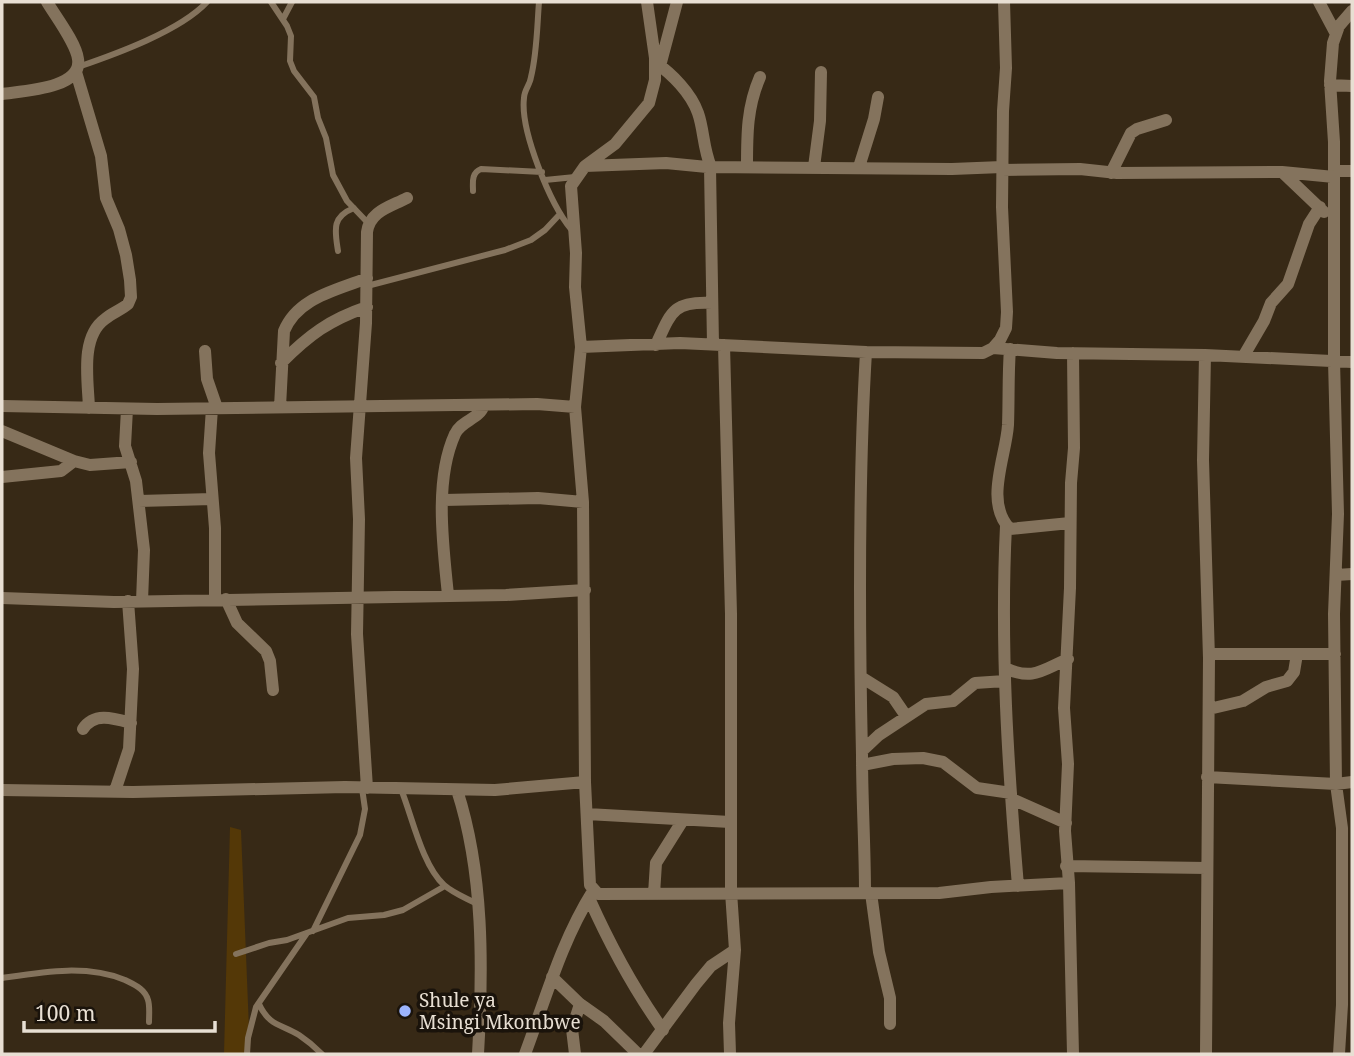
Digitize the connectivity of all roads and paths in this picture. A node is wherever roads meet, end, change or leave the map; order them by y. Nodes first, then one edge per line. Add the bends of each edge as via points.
1 (47, 2) edge
2 (207, 2) edge
3 (271, 2) edge
4 (292, 2) edge
5 (539, 2) edge
6 (647, 2) edge
7 (677, 2) edge
8 (1004, 2) edge
9 (1319, 2) edge
10 (1352, 12) edge
11 (282, 19) junction
12 (1336, 34) junction
13 (658, 64) junction
14 (77, 70) junction
15 (821, 72) dead end
16 (760, 77) dead end
17 (1330, 85) junction
18 (1352, 86) edge
19 (2, 94) edge
20 (878, 97) dead end
21 (1166, 120) dead end
22 (585, 166) junction
23 (747, 166) junction
24 (710, 167) junction
25 (814, 167) junction
26 (859, 167) junction
27 (1002, 168) junction
28 (1352, 171) edge
29 (542, 172) junction
30 (1282, 172) junction
31 (1111, 173) junction
32 (575, 177) junction
33 (1334, 179) junction
34 (545, 180) junction
35 (474, 191) dead end
36 (407, 198) dead end
37 (1319, 206) junction
38 (354, 208) junction
39 (560, 214) junction
40 (1334, 223) junction
41 (369, 224) junction
42 (574, 232) junction
43 (338, 251) dead end
44 (368, 282) junction
45 (712, 303) junction
46 (366, 307) junction
47 (718, 344) junction
48 (656, 345) junction
49 (581, 347) junction
50 (993, 348) junction
51 (1010, 349) junction
52 (205, 351) dead end
53 (866, 352) junction
54 (1073, 353) junction
55 (1205, 355) junction
56 (1243, 357) junction
57 (1334, 361) junction
58 (1352, 362) edge
59 (281, 363) junction
60 (484, 405) junction
61 (2, 406) edge
62 (361, 406) junction
63 (280, 407) junction
64 (575, 407) junction
65 (89, 408) junction
66 (215, 408) junction
67 (127, 409) junction
68 (2, 430) edge
69 (74, 461) junction
70 (131, 463) junction
71 (2, 477) edge
72 (212, 499) junction
73 (444, 499) junction
74 (139, 501) junction
75 (583, 502) junction
76 (1070, 523) junction
77 (1006, 526) junction
78 (1352, 574) edge
79 (1336, 575) junction
80 (585, 590) junction
81 (448, 595) junction
82 (359, 597) junction
83 (2, 598) edge
84 (221, 599) junction
85 (135, 601) junction
86 (1209, 654) junction
87 (1297, 654) junction
88 (1335, 654) junction
89 (1068, 659) junction
90 (1005, 667) junction
91 (862, 677) junction
92 (1005, 681) junction
93 (273, 690) dead end
94 (1209, 709) junction
95 (906, 716) junction
96 (131, 723) junction
97 (83, 729) dead end
98 (862, 758) junction
99 (1207, 777) junction
100 (585, 782) junction
101 (1352, 782) edge
102 (1336, 784) junction
103 (3, 787) edge
104 (365, 788) junction
105 (401, 789) junction
106 (457, 790) junction
107 (115, 791) junction
108 (1011, 796) junction
109 (587, 814) junction
110 (684, 820) junction
111 (730, 822) junction
112 (1066, 823) junction
113 (1066, 866) junction
114 (1207, 868) junction
115 (1069, 883) junction
116 (445, 886) junction
117 (1018, 886) junction
118 (731, 892) junction
119 (868, 893) junction
120 (591, 894) junction
121 (654, 894) junction
122 (477, 904) junction
123 (310, 932) junction
124 (735, 950) junction
125 (236, 954) dead end
126 (552, 977) junction
127 (2, 978) edge
128 (259, 1004) junction
129 (580, 1004) junction
130 (149, 1022) dead end
131 (890, 1024) dead end
132 (663, 1030) junction
133 (247, 1054) edge
134 (323, 1054) edge
135 (478, 1054) edge
136 (525, 1054) edge
137 (575, 1054) edge
138 (638, 1054) edge
139 (644, 1054) edge
140 (730, 1054) edge
141 (1073, 1054) edge
142 (1206, 1054) edge
143 (1339, 1054) edge

1 - 14 street via 78,57
2 - 14 lane via 147,40
3 - 11 lane
4 - 11 lane
5 - 29 lane via 535,54 523,100 531,147
6 - 13 street
7 - 13 street
8 - 27 street
9 - 12 street
10 - 12 street
11 - 38 lane via 291,36 293,71 314,97 333,175
12 - 17 street
13 - 22 street via 649,103 615,144
13 - 24 street via 692,99
14 - 19 street via 61,83
14 - 65 street via 131,288 128,304 105,318 89,341
15 - 25 street
16 - 23 street via 747,120
17 - 18 street
17 - 33 street
20 - 26 street
21 - 31 street via 1131,133
22 - 24 street via 666,163
22 - 32 street
23 - 24 street
23 - 25 street
24 - 45 street
25 - 26 street
26 - 27 street
27 - 31 street
27 - 50 street via 1007,312 1006,328
28 - 33 street
29 - 34 lane
29 - 35 lane via 481,169 475,174
30 - 31 street
30 - 33 street
30 - 37 street
32 - 34 lane
32 - 42 street via 571,186
33 - 37 street
33 - 40 street
34 - 39 lane
36 - 41 street via 375,214
37 - 40 street
37 - 56 street via 1288,284 1270,303
38 - 41 lane
38 - 43 lane via 337,220
39 - 42 lane
39 - 44 lane via 531,240 505,250
40 - 57 street
41 - 44 street
42 - 49 street
44 - 46 street
44 - 59 street via 326,294 297,309 284,331
45 - 47 street
45 - 48 street via 685,303 678,308
46 - 59 street via 322,327
46 - 62 street
47 - 48 street
47 - 53 street
47 - 111 street via 731,601
48 - 49 street
49 - 64 street
50 - 51 street
50 - 53 street via 983,353
51 - 54 street
51 - 77 street via 1007,427 998,484 999,508
52 - 66 street
53 - 91 street
54 - 55 street
54 - 76 street
55 - 56 street
55 - 86 street
56 - 57 street
57 - 58 street
57 - 79 street
59 - 63 street
60 - 62 street
60 - 64 street
60 - 73 street via 478,415 460,426 453,439 446,459
61 - 65 street
62 - 63 street
62 - 82 street via 356,457
63 - 66 street
64 - 75 street
65 - 67 street
66 - 67 street
66 - 72 street via 209,453
67 - 70 street via 125,446
68 - 69 street
69 - 70 street
69 - 71 street via 61,471
70 - 74 street
72 - 74 street
72 - 84 street
73 - 75 street
73 - 81 street
74 - 85 street via 144,550
75 - 80 street
76 - 77 street via 1027,529
76 - 89 street
77 - 90 street
78 - 79 street
79 - 88 street
80 - 81 street
80 - 100 street
81 - 82 street
82 - 84 street
82 - 104 street
83 - 85 street
84 - 85 street
84 - 93 street via 237,623 266,651
85 - 96 street
86 - 87 street
86 - 94 street
87 - 88 street
87 - 94 street via 1287,681 1266,687 1243,702
88 - 102 street
89 - 90 street via 1031,675
89 - 112 street
90 - 92 street
91 - 95 street via 893,697
91 - 98 street
92 - 95 street via 975,683 953,701 926,704
92 - 108 street
94 - 99 street
95 - 98 street via 879,735
96 - 97 street via 96,718
96 - 107 street via 129,749
98 - 108 street via 943,762 977,788
98 - 119 street
99 - 102 street
99 - 114 street
100 - 106 street
100 - 109 street
101 - 102 street
102 - 143 street via 1342,828
103 - 107 street
104 - 105 street
104 - 107 street
104 - 123 lane via 360,835
105 - 106 street
105 - 116 lane via 431,865
106 - 122 street via 469,828
108 - 112 street
108 - 117 street
109 - 110 street
109 - 120 street
110 - 111 street
110 - 121 street via 656,863
111 - 118 street
112 - 113 street
113 - 114 street
113 - 115 street
114 - 142 street
115 - 117 street
115 - 141 street
116 - 122 lane
116 - 123 lane via 403,910 348,918
117 - 119 street
118 - 119 street
118 - 121 street
118 - 124 street
119 - 131 street via 890,998
120 - 121 street
120 - 126 street
120 - 132 street via 618,961
122 - 135 street
123 - 125 lane
123 - 128 lane
124 - 132 street via 711,967
124 - 140 street
126 - 129 street
126 - 136 street
127 - 130 lane via 66,971 114,976 142,989 149,1001
128 - 133 lane
128 - 134 lane via 272,1023 296,1033
129 - 137 street via 572,1029
129 - 138 street
132 - 139 street

